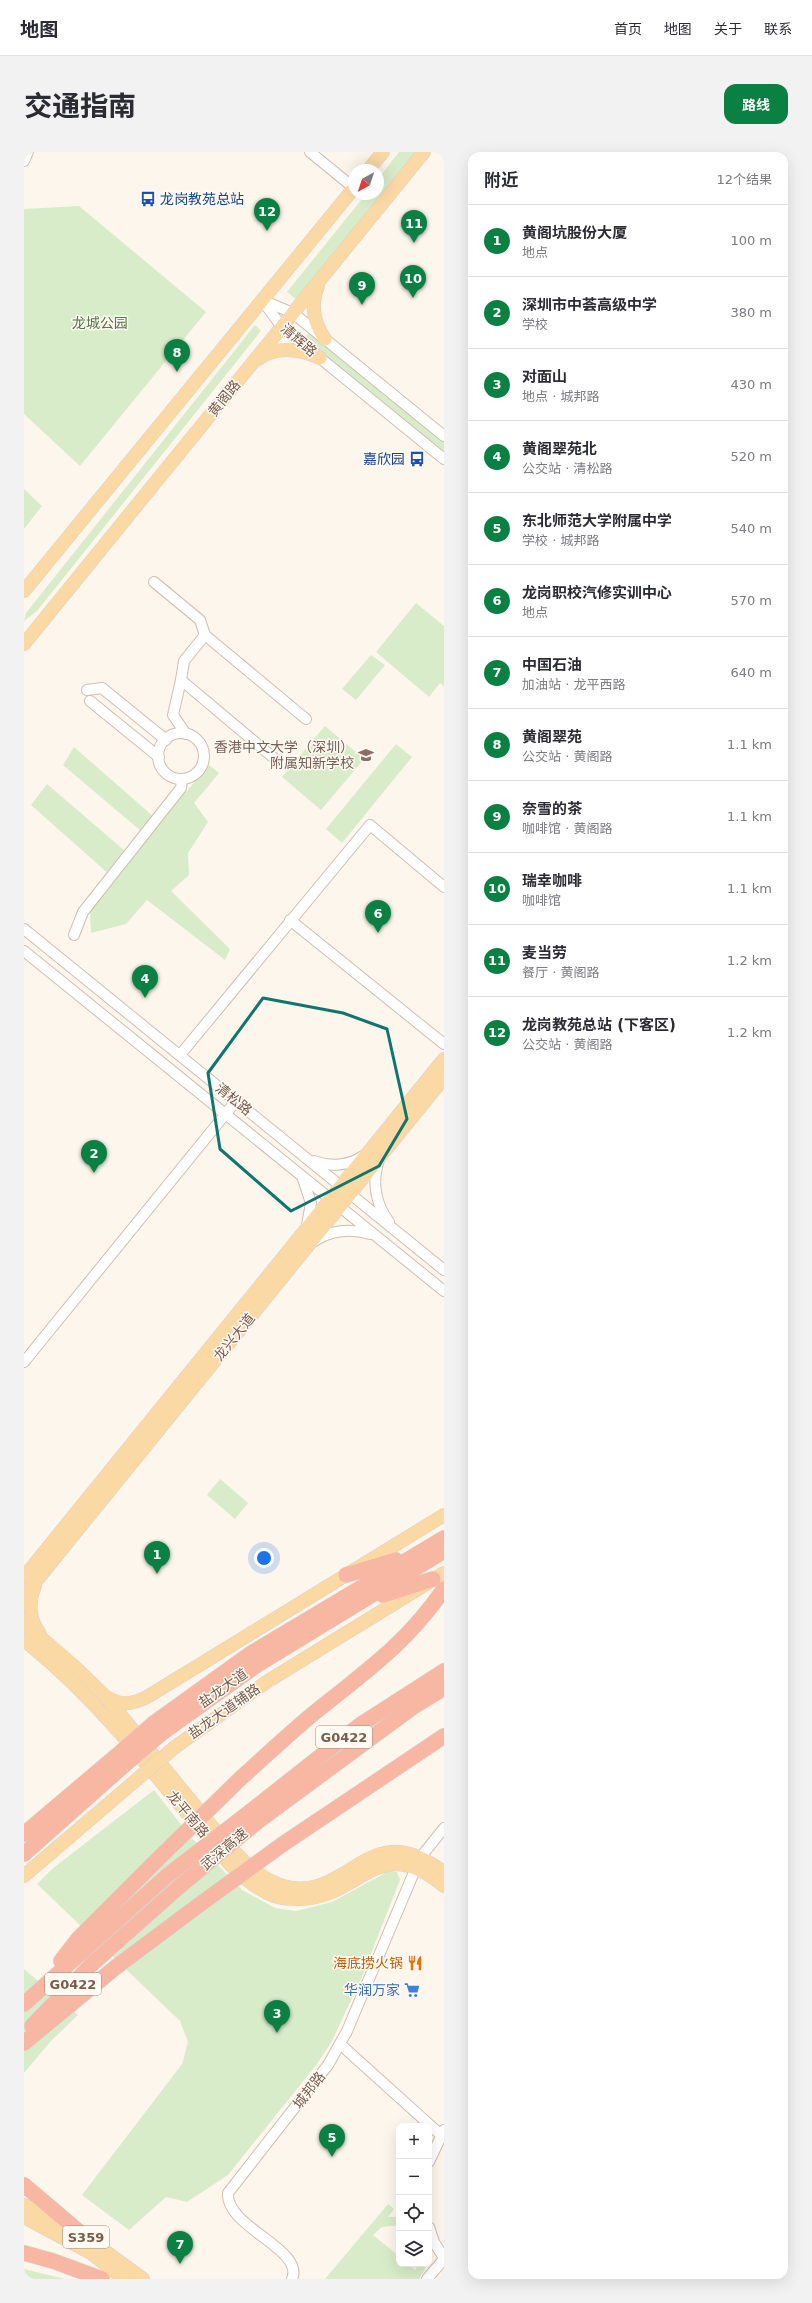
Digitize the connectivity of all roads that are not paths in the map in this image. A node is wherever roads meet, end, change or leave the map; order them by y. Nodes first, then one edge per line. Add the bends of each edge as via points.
1 (28, 152) edge
2 (310, 152) edge
3 (383, 152) edge
4 (424, 152) edge
5 (24, 161) edge
6 (373, 164) edge
7 (348, 183) edge
8 (348, 195) edge
9 (321, 278) junction
10 (262, 300) junction
11 (293, 313) junction
12 (282, 327) junction
13 (325, 339) junction
14 (320, 358) junction
15 (254, 361) junction
16 (444, 436) edge
17 (444, 459) edge
18 (154, 582) dead end
19 (24, 591) edge
20 (205, 635) junction
21 (24, 644) edge
22 (181, 680) junction
23 (87, 690) dead end
24 (90, 702) dead end
25 (306, 719) dead end
26 (186, 734) junction
27 (166, 740) junction
28 (158, 757) junction
29 (274, 758) dead end
30 (182, 778) junction
31 (444, 887) edge
32 (290, 920) junction
33 (24, 929) edge
34 (74, 935) dead end
35 (24, 951) edge
36 (444, 1044) edge
37 (180, 1055) junction
38 (444, 1059) edge
39 (444, 1078) edge
40 (236, 1101) junction
41 (226, 1114) junction
42 (367, 1154) junction
43 (380, 1157) junction
44 (308, 1159) junction
45 (301, 1175) junction
46 (346, 1190) junction
47 (335, 1203) junction
48 (393, 1228) junction
49 (305, 1230) junction
50 (379, 1239) junction
51 (307, 1247) junction
52 (444, 1270) edge
53 (444, 1292) edge
54 (24, 1362) edge
55 (444, 1515) edge
56 (444, 1538) edge
57 (444, 1551) edge
58 (418, 1554) junction
59 (44, 1562) junction
60 (30, 1574) edge
61 (346, 1575) junction
62 (440, 1581) edge
63 (24, 1596) edge
64 (358, 1603) junction
65 (24, 1623) edge
66 (24, 1640) edge
67 (46, 1641) junction
68 (444, 1671) edge
69 (444, 1688) edge
70 (104, 1696) junction
71 (158, 1728) junction
72 (125, 1729) junction
73 (444, 1736) edge
74 (126, 1756) junction
75 (254, 1817) junction
76 (444, 1828) edge
77 (28, 1830) edge
78 (24, 1854) edge
79 (417, 1863) junction
80 (24, 1876) edge
81 (443, 1877) edge
82 (108, 1919) junction
83 (24, 2004) edge
84 (24, 2034) edge
85 (24, 2043) edge
86 (340, 2044) junction
87 (443, 2132) edge
88 (430, 2159) edge
89 (24, 2185) edge
90 (24, 2205) edge
91 (24, 2217) edge
92 (430, 2231) edge
93 (83, 2235) junction
94 (24, 2253) edge
95 (444, 2259) edge
96 (102, 2279) edge
97 (124, 2279) edge
98 (143, 2279) edge
99 (292, 2279) edge
100 (427, 2279) edge

1 - 5 street
2 - 7 street
3 - 6 main road
4 - 9 main road, 黄阁路
8 - 10 main road
9 - 11 main road, 黄阁路
9 - 13 main road via 314,298 314,308 318,329
10 - 11 street, 清辉路
10 - 12 street, 清辉路
10 - 19 main road
11 - 12 main road, 黄阁路
11 - 13 street, 清辉路
12 - 14 street, 清辉路
12 - 15 main road, 黄阁路
13 - 16 street, 清辉路
14 - 15 main road via 299,350 288,350 270,352
14 - 17 street, 清辉路
15 - 21 main road, 黄阁路
18 - 20 street via 200,620
20 - 22 street via 184,661
20 - 25 street
22 - 26 street via 173,715
22 - 29 street
23 - 27 street via 102,688
24 - 28 street
26 - 27 street via 175,734
26 - 30 street via 200,744 204,758 198,772 192,777
27 - 28 street
28 - 30 street via 169,775
30 - 34 street via 181,788 83,912
31 - 32 street via 370,825
32 - 36 street
32 - 37 street
33 - 37 street, 清松路
35 - 41 street, 清松路
37 - 40 street, 清松路
38 - 42 main road, 龙兴大道
39 - 43 main road, 龙兴大道
40 - 41 street
40 - 44 street, 清松路
41 - 45 street, 清松路
41 - 54 street
42 - 44 street via 350,1163 342,1164 320,1163
42 - 46 main road, 龙兴大道
43 - 46 main road, 龙兴大道
43 - 48 street via 376,1169 376,1191 379,1205
44 - 46 street, 清松路
45 - 47 street, 清松路
45 - 49 street via 311,1203
46 - 47 main road, 龙兴大道
46 - 48 street, 清松路
47 - 49 main road, 龙兴大道
47 - 50 street, 清松路
47 - 51 main road, 龙兴大道
48 - 52 street, 清松路
49 - 59 main road, 龙兴大道
50 - 51 street via 362,1232 344,1231 323,1236
50 - 53 street, 清松路
51 - 59 main road, 龙兴大道
55 - 61 main road
56 - 58 highway, 盐龙大道
57 - 64 highway, 盐龙大道
58 - 61 highway
58 - 71 highway, 盐龙大道 via 250,1654
59 - 60 main road, 龙兴大道
60 - 63 main road, 龙兴大道
60 - 67 main road via 30,1608 38,1630
61 - 70 main road via 138,1702 122,1704
62 - 64 highway
62 - 80 main road, 盐龙大道辅路, bridge via 268,1681 175,1747
62 - 82 highway, bridge via 409,1633 371,1670 314,1714 241,1778 160,1857
64 - 71 highway, 盐龙大道
65 - 67 main road
66 - 72 main road
67 - 70 main road
68 - 75 highway, 武深高速 / G0422 via 360,1725
69 - 75 highway, 武深高速 / G0422
70 - 72 main road
71 - 74 highway, 盐龙大道, bridge
72 - 79 main road, 龙平南路 via 223,1840 266,1880 292,1888 312,1887 329,1882 369,1858 386,1853 405,1852
73 - 85 highway, bridge via 283,1844 198,1905 139,1949
74 - 77 highway, 盐龙大道
74 - 78 highway, 盐龙大道
75 - 82 highway, 武深高速 / G0422, bridge
75 - 84 highway, 武深高速 / G0422, bridge via 92,1964
76 - 79 street, 城邦路
79 - 81 main road, 龙平南路
79 - 86 street, 城邦路
82 - 83 highway, 武深高速 / G0422
86 - 87 street
86 - 99 street, 城邦路 via 317,2081 228,2193 227,2200 236,2214 289,2259 294,2270
87 - 88 street
89 - 93 highway
90 - 93 main road, S359
91 - 97 main road, S359 via 91,2253
92 - 95 street
93 - 98 main road, S359
94 - 96 highway
95 - 100 street

